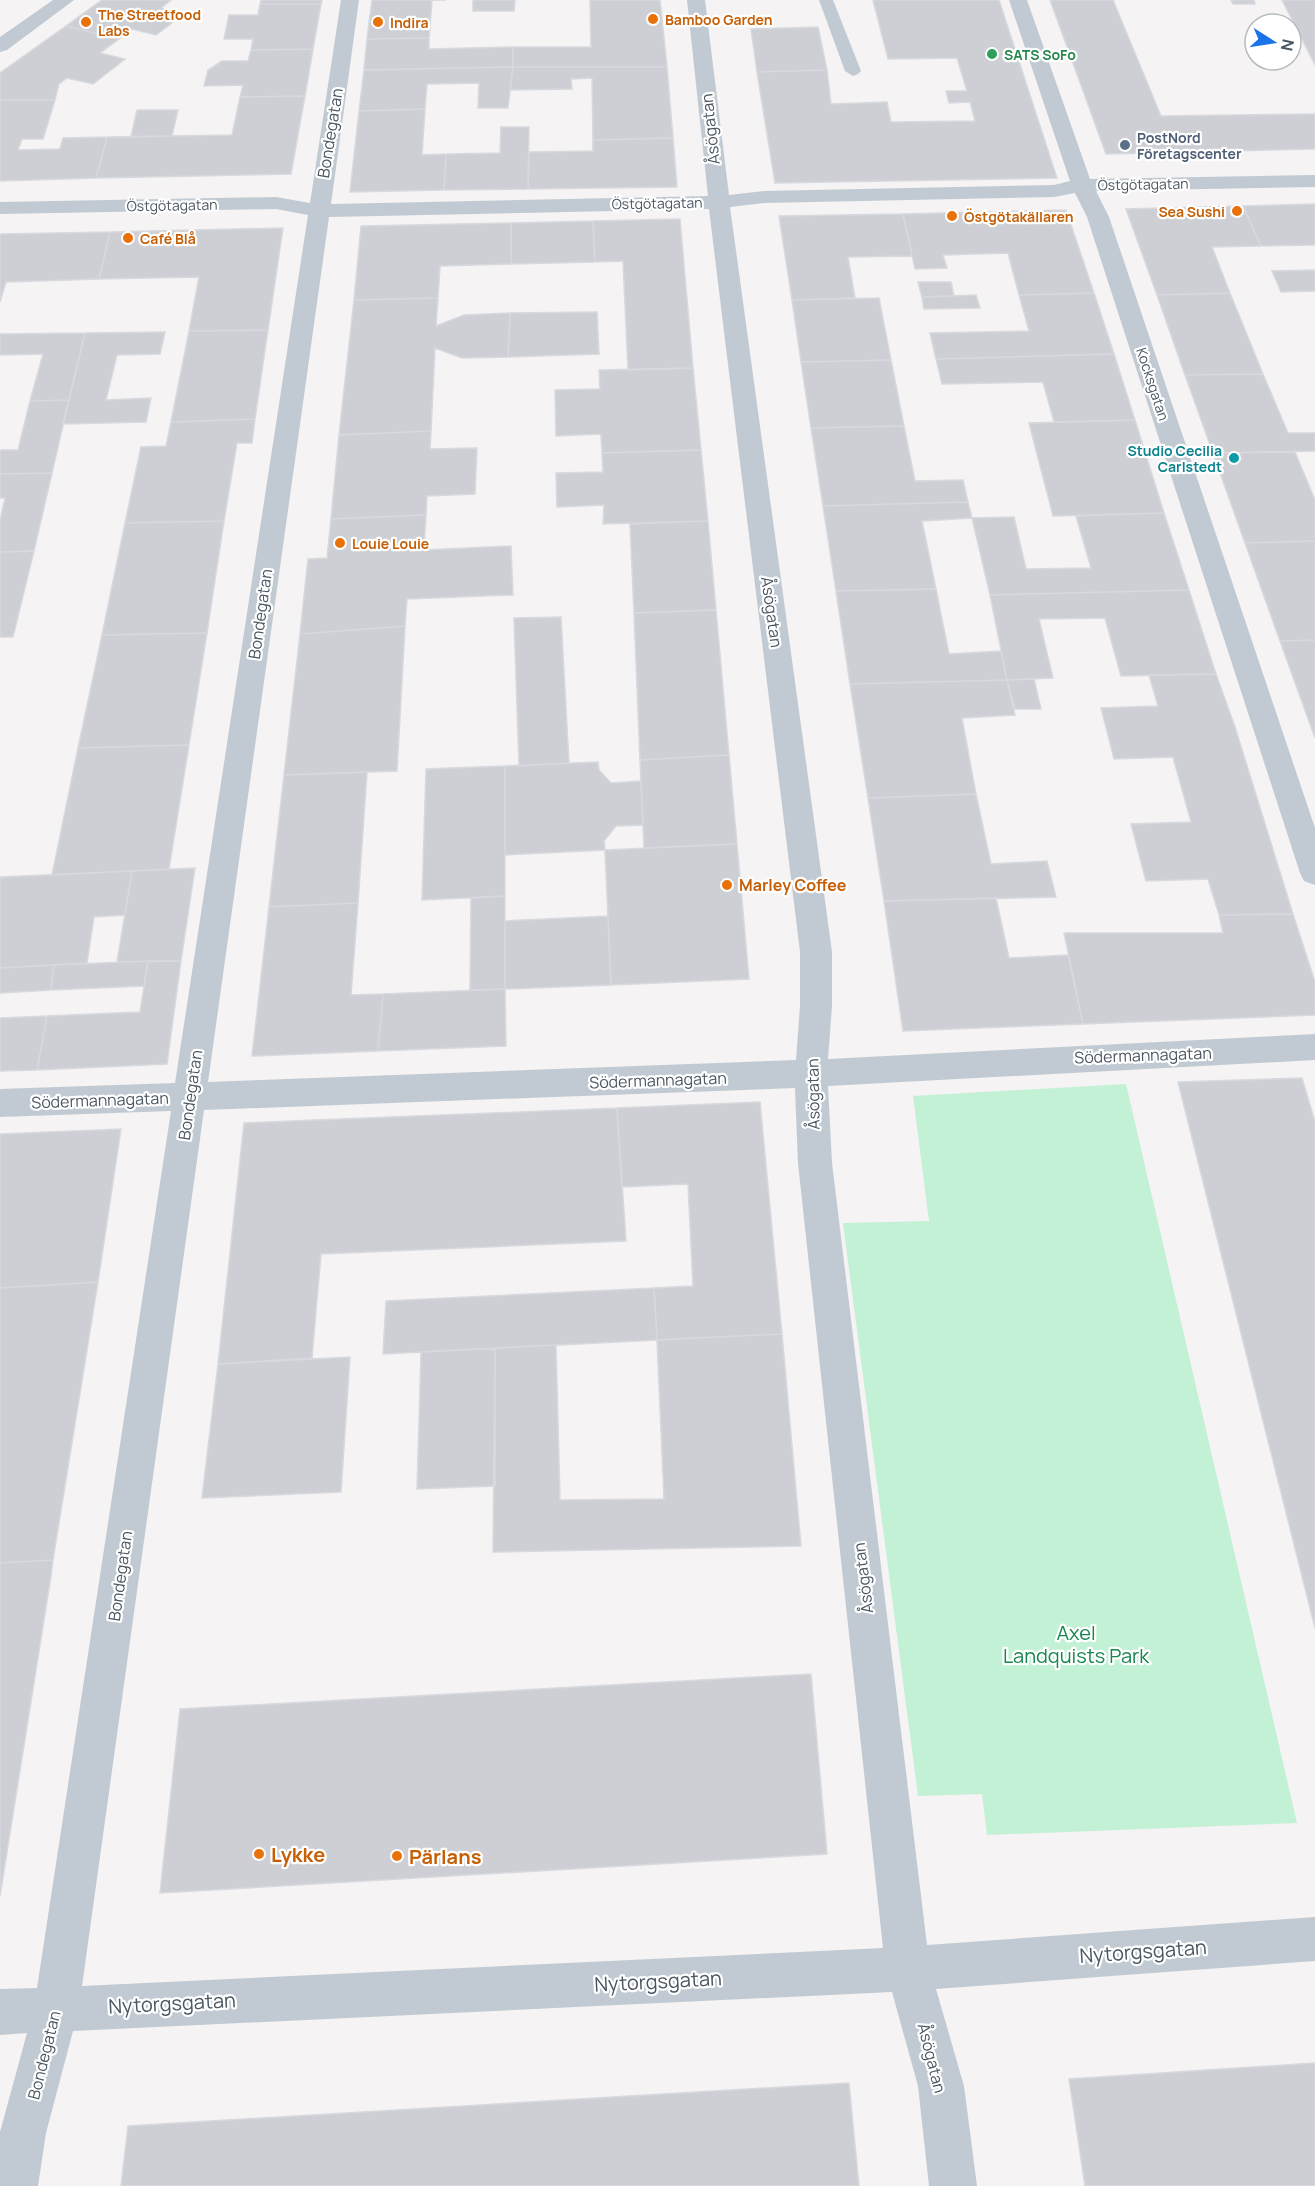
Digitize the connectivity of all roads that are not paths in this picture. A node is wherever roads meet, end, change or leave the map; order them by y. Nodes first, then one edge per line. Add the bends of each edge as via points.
1 (65, 0) edge
2 (350, 0) edge
3 (696, 0) edge
4 (826, 0) edge
5 (1018, 0) edge
6 (0, 46) edge
7 (853, 71) dead end
8 (1315, 181) edge
9 (1082, 185) junction
10 (718, 202) junction
11 (0, 208) edge
12 (318, 211) junction
13 (1315, 873) edge
14 (1315, 1047) edge
15 (811, 1073) junction
16 (189, 1097) junction
17 (0, 1103) edge
18 (1315, 1939) edge
19 (908, 1969) junction
20 (56, 2009) junction
21 (0, 2012) edge
22 (14, 2186) edge
23 (953, 2186) edge

1 - 6 street
2 - 12 street, Bondegatan
3 - 10 street, Åsögatan
4 - 7 lane
5 - 9 street, Kocksgatan
8 - 9 street, Östgötagatan
9 - 10 street, Östgötagatan via 1053,191 765,197
9 - 13 street, Kocksgatan via 1098,217
10 - 12 street, Östgötagatan
10 - 15 street, Åsögatan via 816,952
11 - 12 street, Östgötagatan via 276,203
12 - 16 street, Bondegatan
14 - 15 street, Södermannagatan
15 - 16 street, Södermannagatan
15 - 19 street, Åsögatan via 815,1163
16 - 17 street, Södermannagatan
16 - 20 street, Bondegatan
18 - 19 street, Nytorgsgatan
19 - 20 street, Nytorgsgatan
19 - 23 street, Åsögatan via 941,2086
20 - 21 street, Nytorgsgatan
20 - 22 street, Bondegatan via 23,2133

